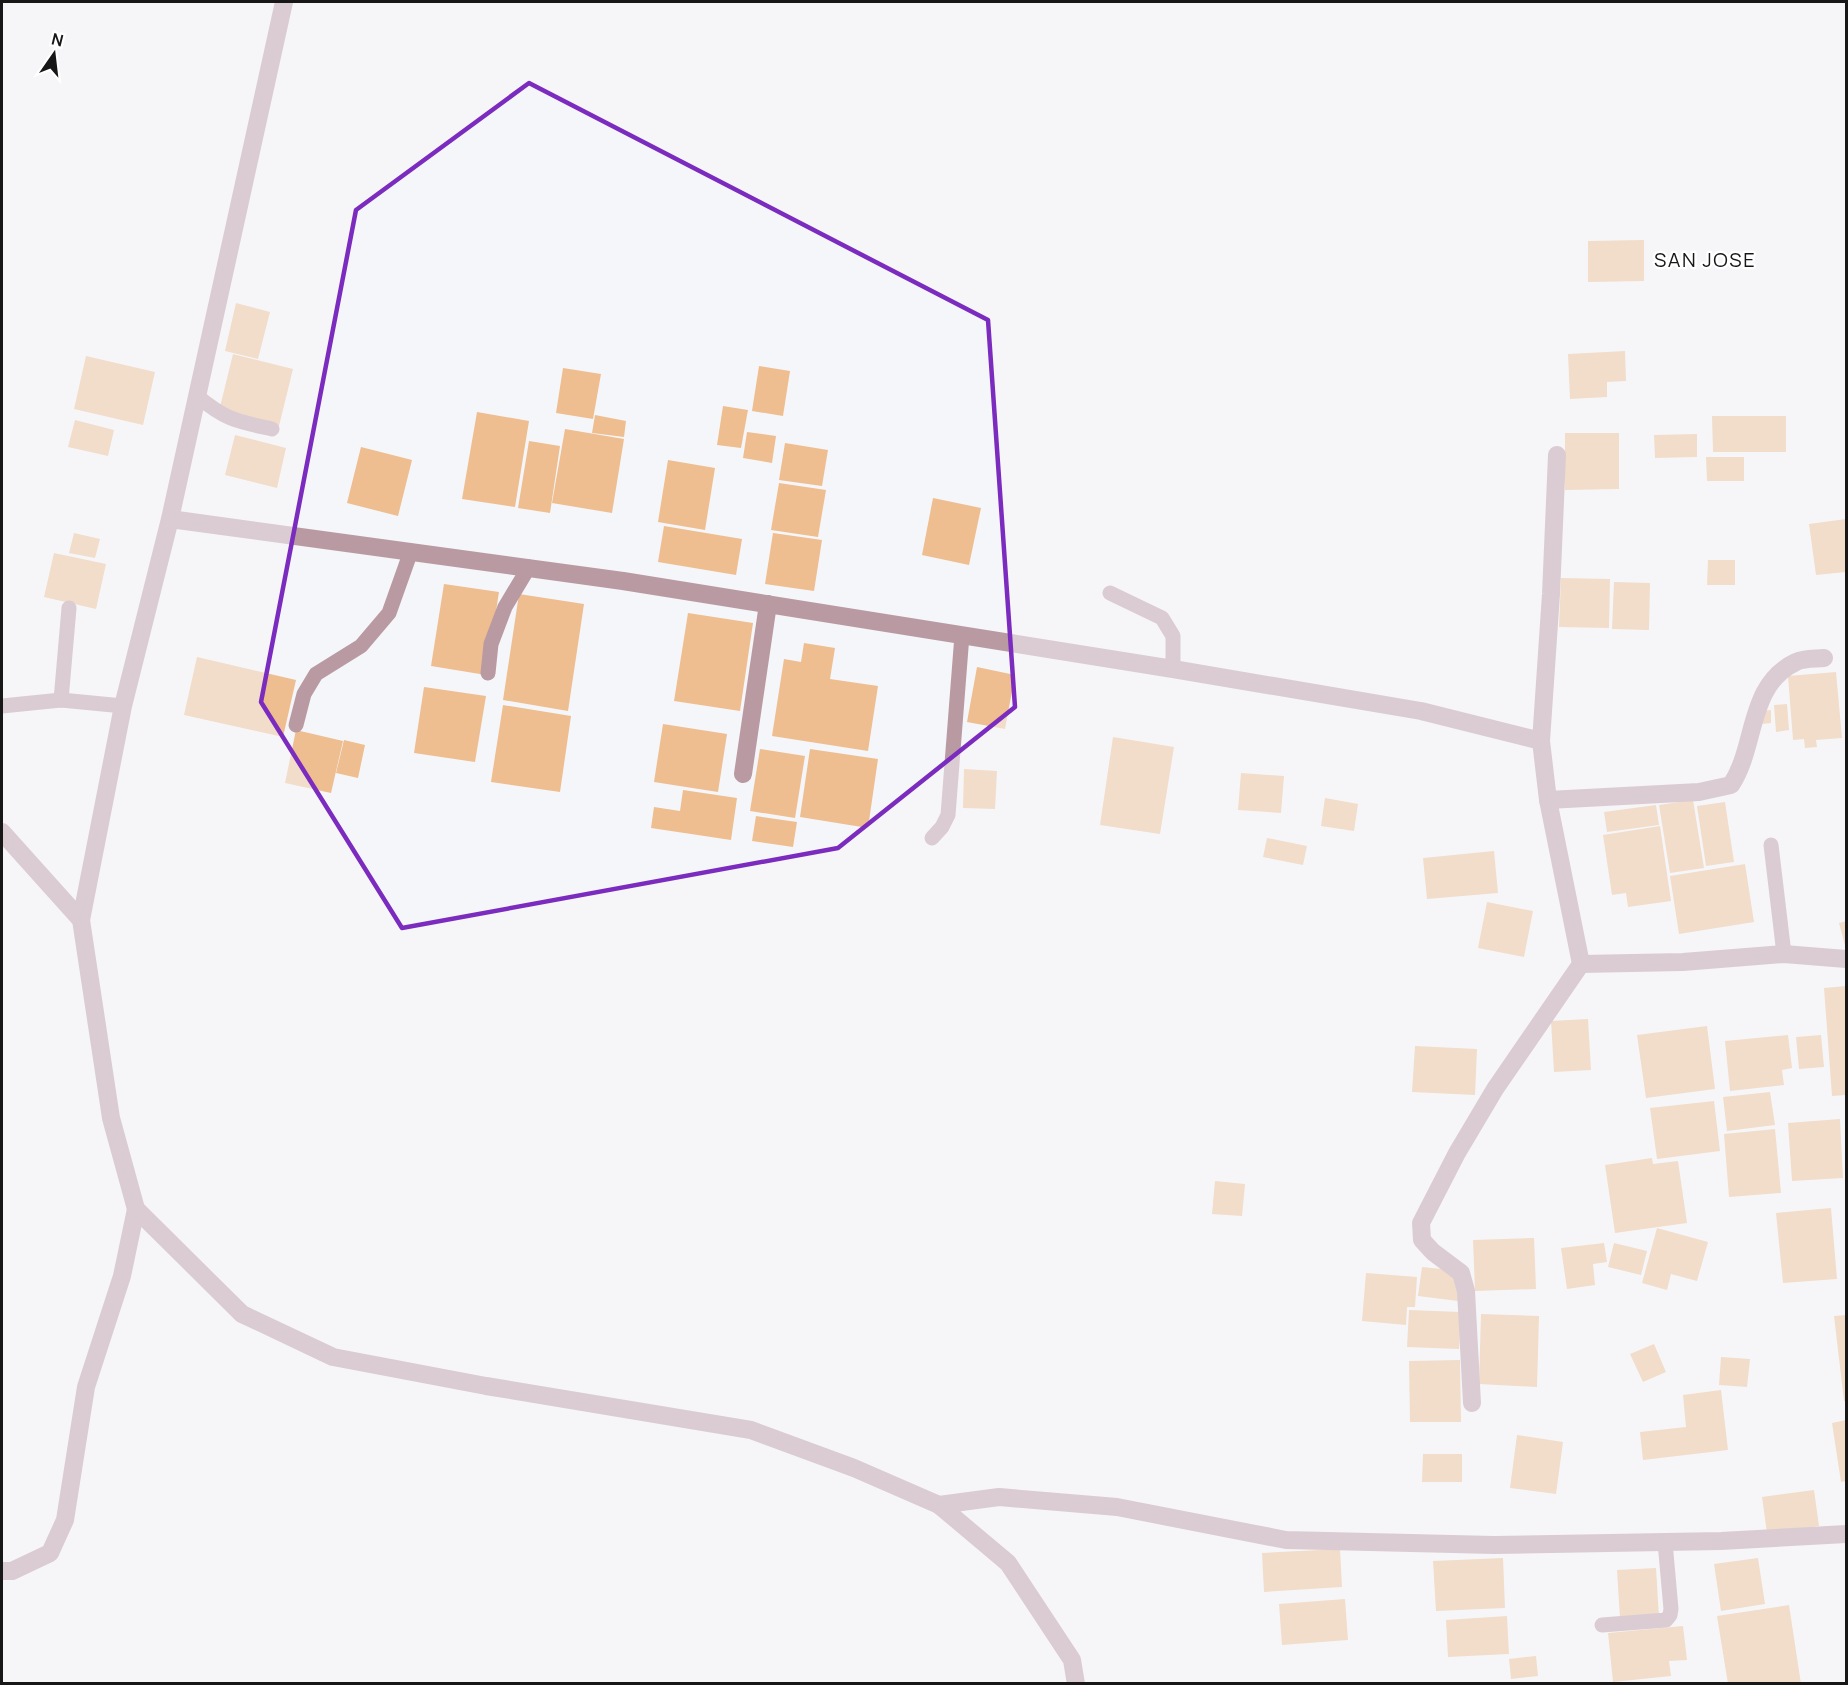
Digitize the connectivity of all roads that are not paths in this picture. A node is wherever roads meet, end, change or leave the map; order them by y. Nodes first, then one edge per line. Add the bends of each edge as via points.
1 (284, 2) edge
2 (197, 396) junction
3 (272, 429) dead end
4 (1557, 455) dead end
5 (170, 519) junction
6 (411, 552) junction
7 (529, 567) junction
8 (1110, 593) dead end
9 (768, 604) junction
10 (69, 608) dead end
11 (962, 635) junction
12 (1824, 658) dead end
13 (1173, 669) junction
14 (488, 673) dead end
15 (60, 700) junction
16 (2, 706) edge
17 (123, 706) junction
18 (296, 725) dead end
19 (1541, 741) junction
20 (743, 774) dead end
21 (1548, 800) junction
22 (2, 832) edge
23 (932, 838) dead end
24 (1771, 845) dead end
25 (81, 920) junction
26 (1784, 954) junction
27 (1846, 959) edge
28 (1581, 964) junction
29 (136, 1209) junction
30 (1472, 1403) dead end
31 (939, 1505) junction
32 (1846, 1534) edge
33 (1665, 1542) junction
34 (2, 1571) edge
35 (1602, 1625) dead end
36 (1077, 1683) edge

1 - 2 street
2 - 3 lane via 234,420
2 - 5 street
4 - 19 street
5 - 6 street
5 - 17 street
6 - 7 street
6 - 18 lane via 389,613 361,646 316,674 304,694
7 - 9 street
7 - 14 lane via 501,616 491,644
8 - 13 lane via 1162,618 1173,636
9 - 11 street
9 - 20 street
10 - 15 lane
11 - 13 street
11 - 23 lane via 948,815
12 - 21 street via 1798,661 1774,677 1756,711 1740,772 1731,785 1699,792
13 - 19 street via 1421,711
15 - 16 lane
15 - 17 lane
17 - 25 street
19 - 21 street
21 - 28 street
22 - 25 street
24 - 26 lane
25 - 29 street via 111,1118
26 - 27 street
26 - 28 street via 1683,963
28 - 30 street via 1495,1089 1421,1223 1422,1240 1461,1273 1467,1291
29 - 31 street via 242,1314 333,1357 751,1430
29 - 34 street via 122,1276 86,1387 66,1520 50,1553 12,1571
31 - 33 street via 999,1497 1117,1507 1286,1540 1494,1545
31 - 36 street via 1008,1563 1072,1660
32 - 33 street
33 - 35 lane via 1670,1615 1665,1620

